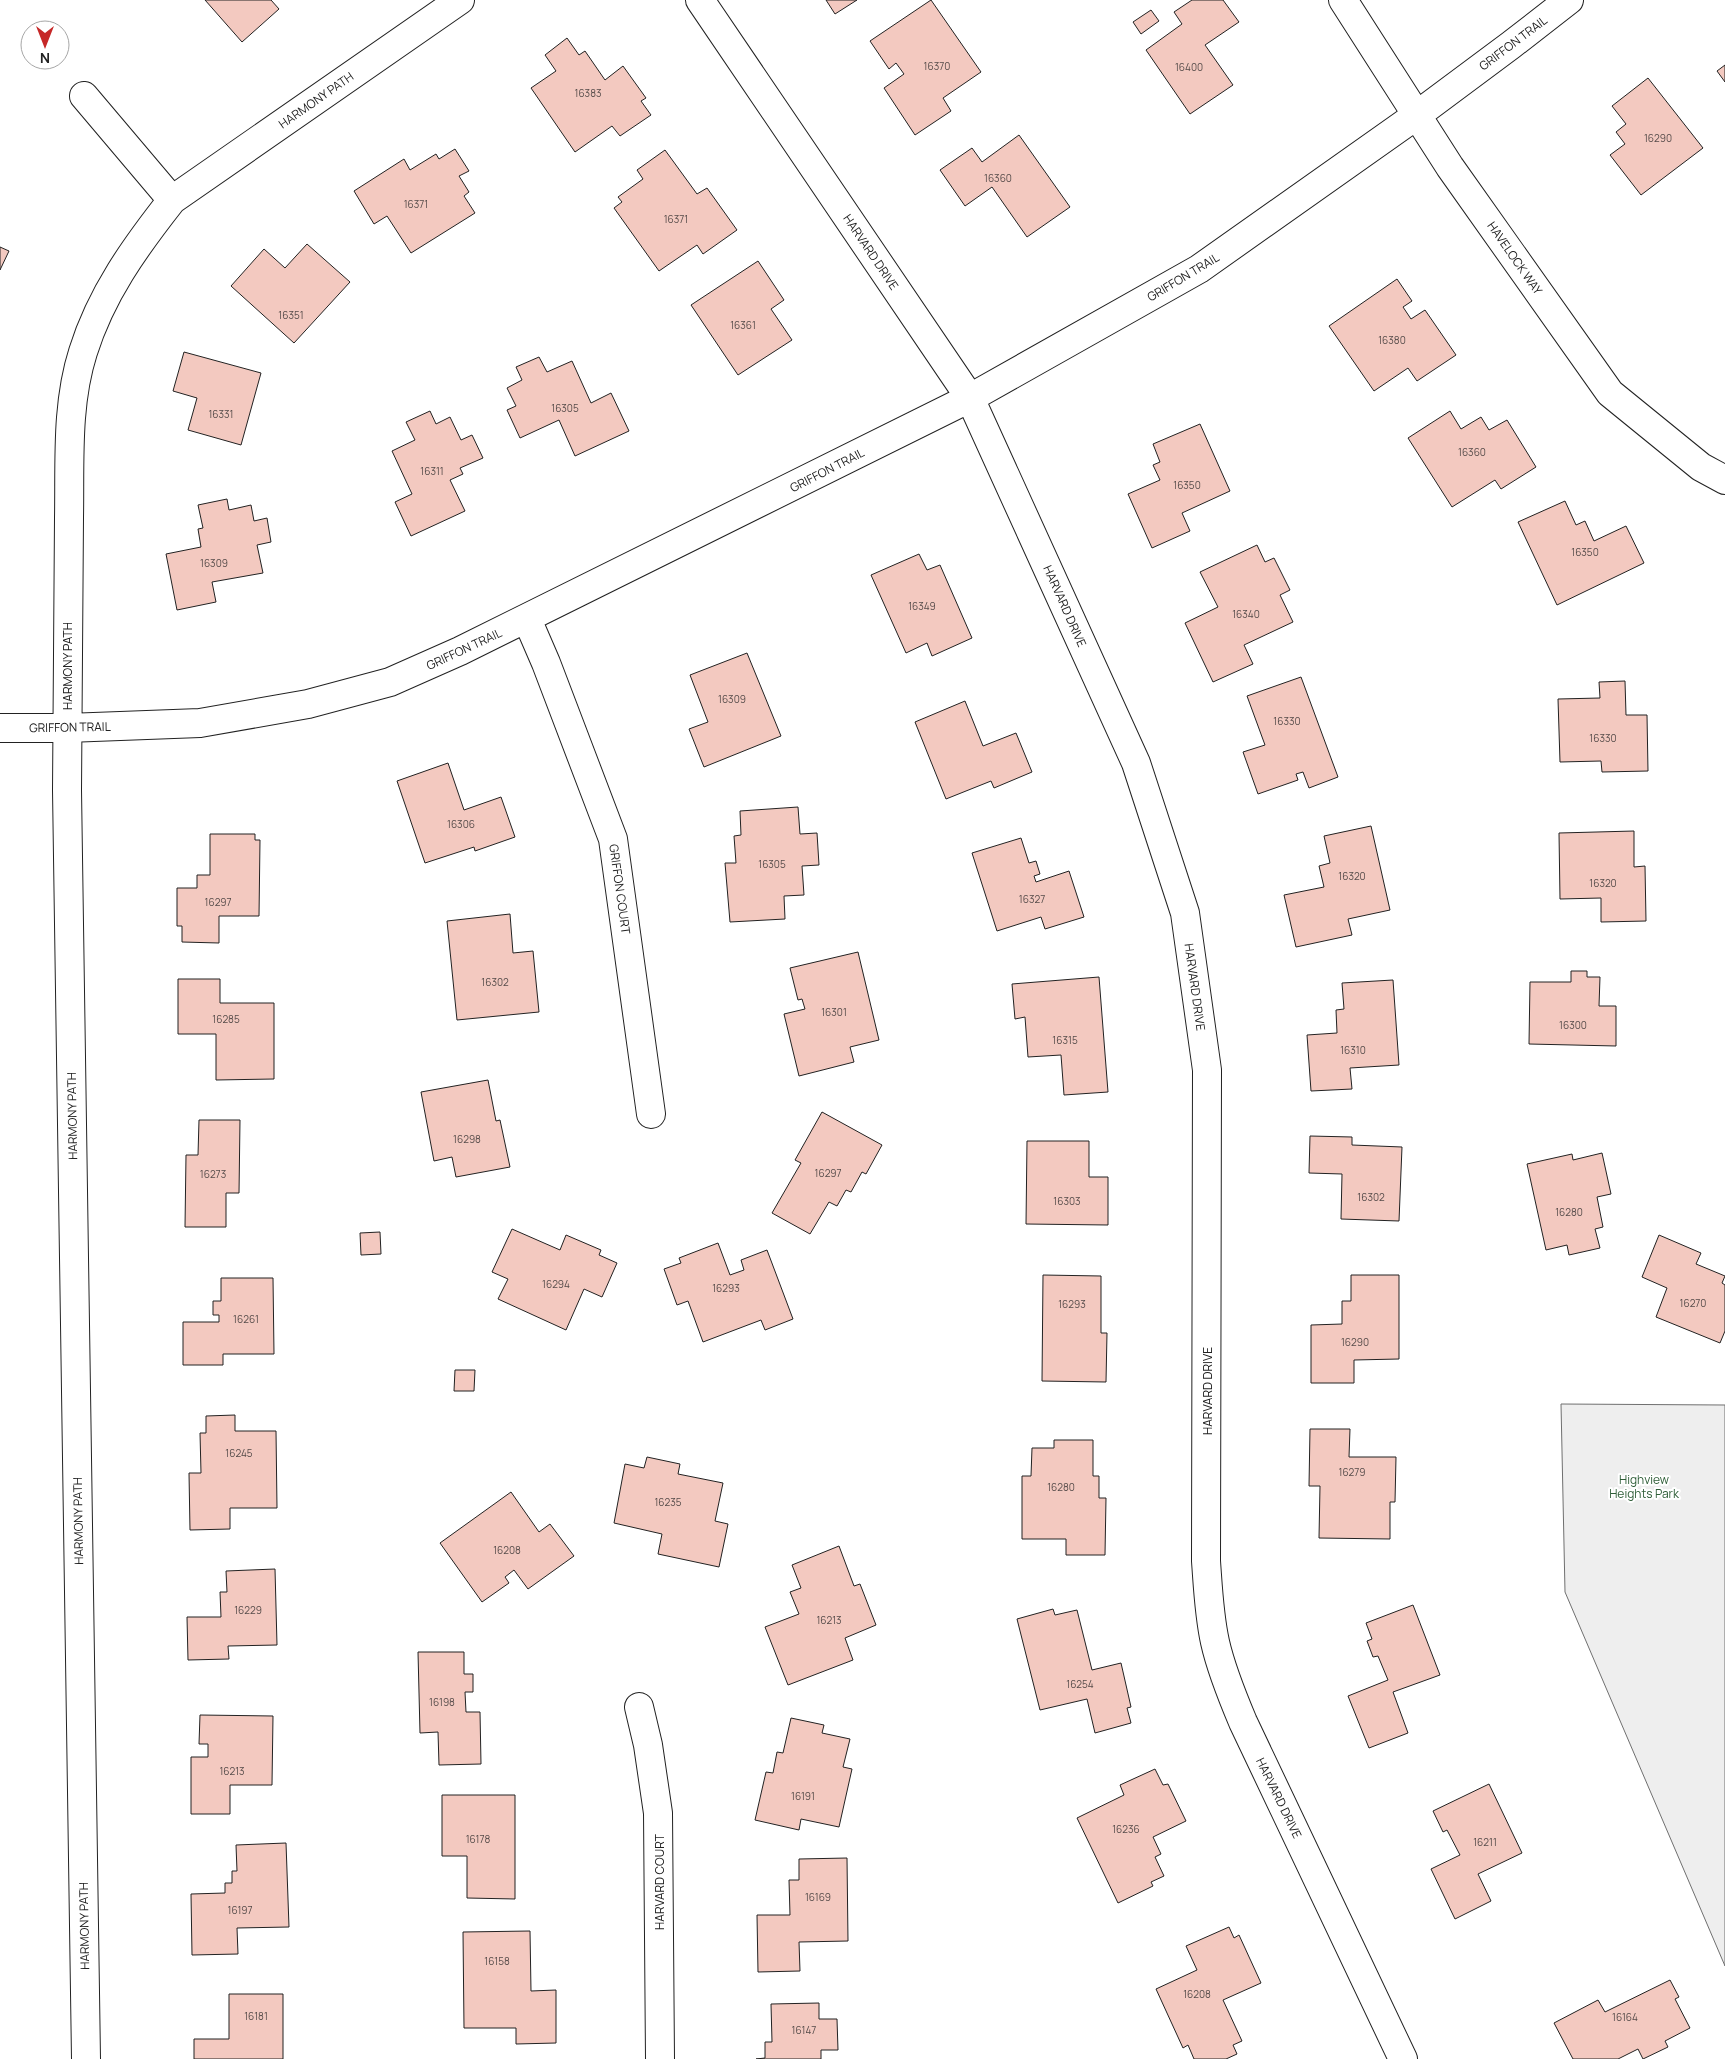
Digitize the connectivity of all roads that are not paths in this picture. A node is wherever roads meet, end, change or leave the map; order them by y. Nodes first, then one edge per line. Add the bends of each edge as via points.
1 (460, 0) edge
2 (700, 0) edge
3 (1342, 0) edge
4 (1569, 0) edge
5 (84, 96) dead end
6 (1416, 115) junction
7 (172, 200) junction
8 (970, 398) junction
9 (1725, 480) edge
10 (527, 619) junction
11 (0, 728) edge
12 (67, 728) junction
13 (650, 1114) dead end
14 (639, 1707) dead end
15 (86, 2059) edge
16 (660, 2059) edge
17 (1404, 2059) edge

1 - 7 street, HARMONY PATH
2 - 8 street, HARVARD DRIVE
3 - 6 street, HAVELOCK WAY
4 - 6 street, GRIFFON TRAIL
5 - 7 street
6 - 8 street, GRIFFON TRAIL via 1199,270
6 - 9 street, HAVELOCK WAY via 1610,393 1701,467
7 - 12 street, HARMONY PATH via 136,246 96,315 82,353 72,401
8 - 10 street, GRIFFON TRAIL
8 - 17 street, HARVARD DRIVE via 1136,763 1185,913 1207,1070 1206,1561 1215,1642 1226,1681 1243,1722
10 - 12 street, GRIFFON TRAIL via 390,682 308,704 200,723
10 - 13 street, GRIFFON COURT via 613,839
11 - 12 street, GRIFFON TRAIL
12 - 15 street, HARMONY PATH
14 - 16 street, HARVARD COURT via 658,1813

